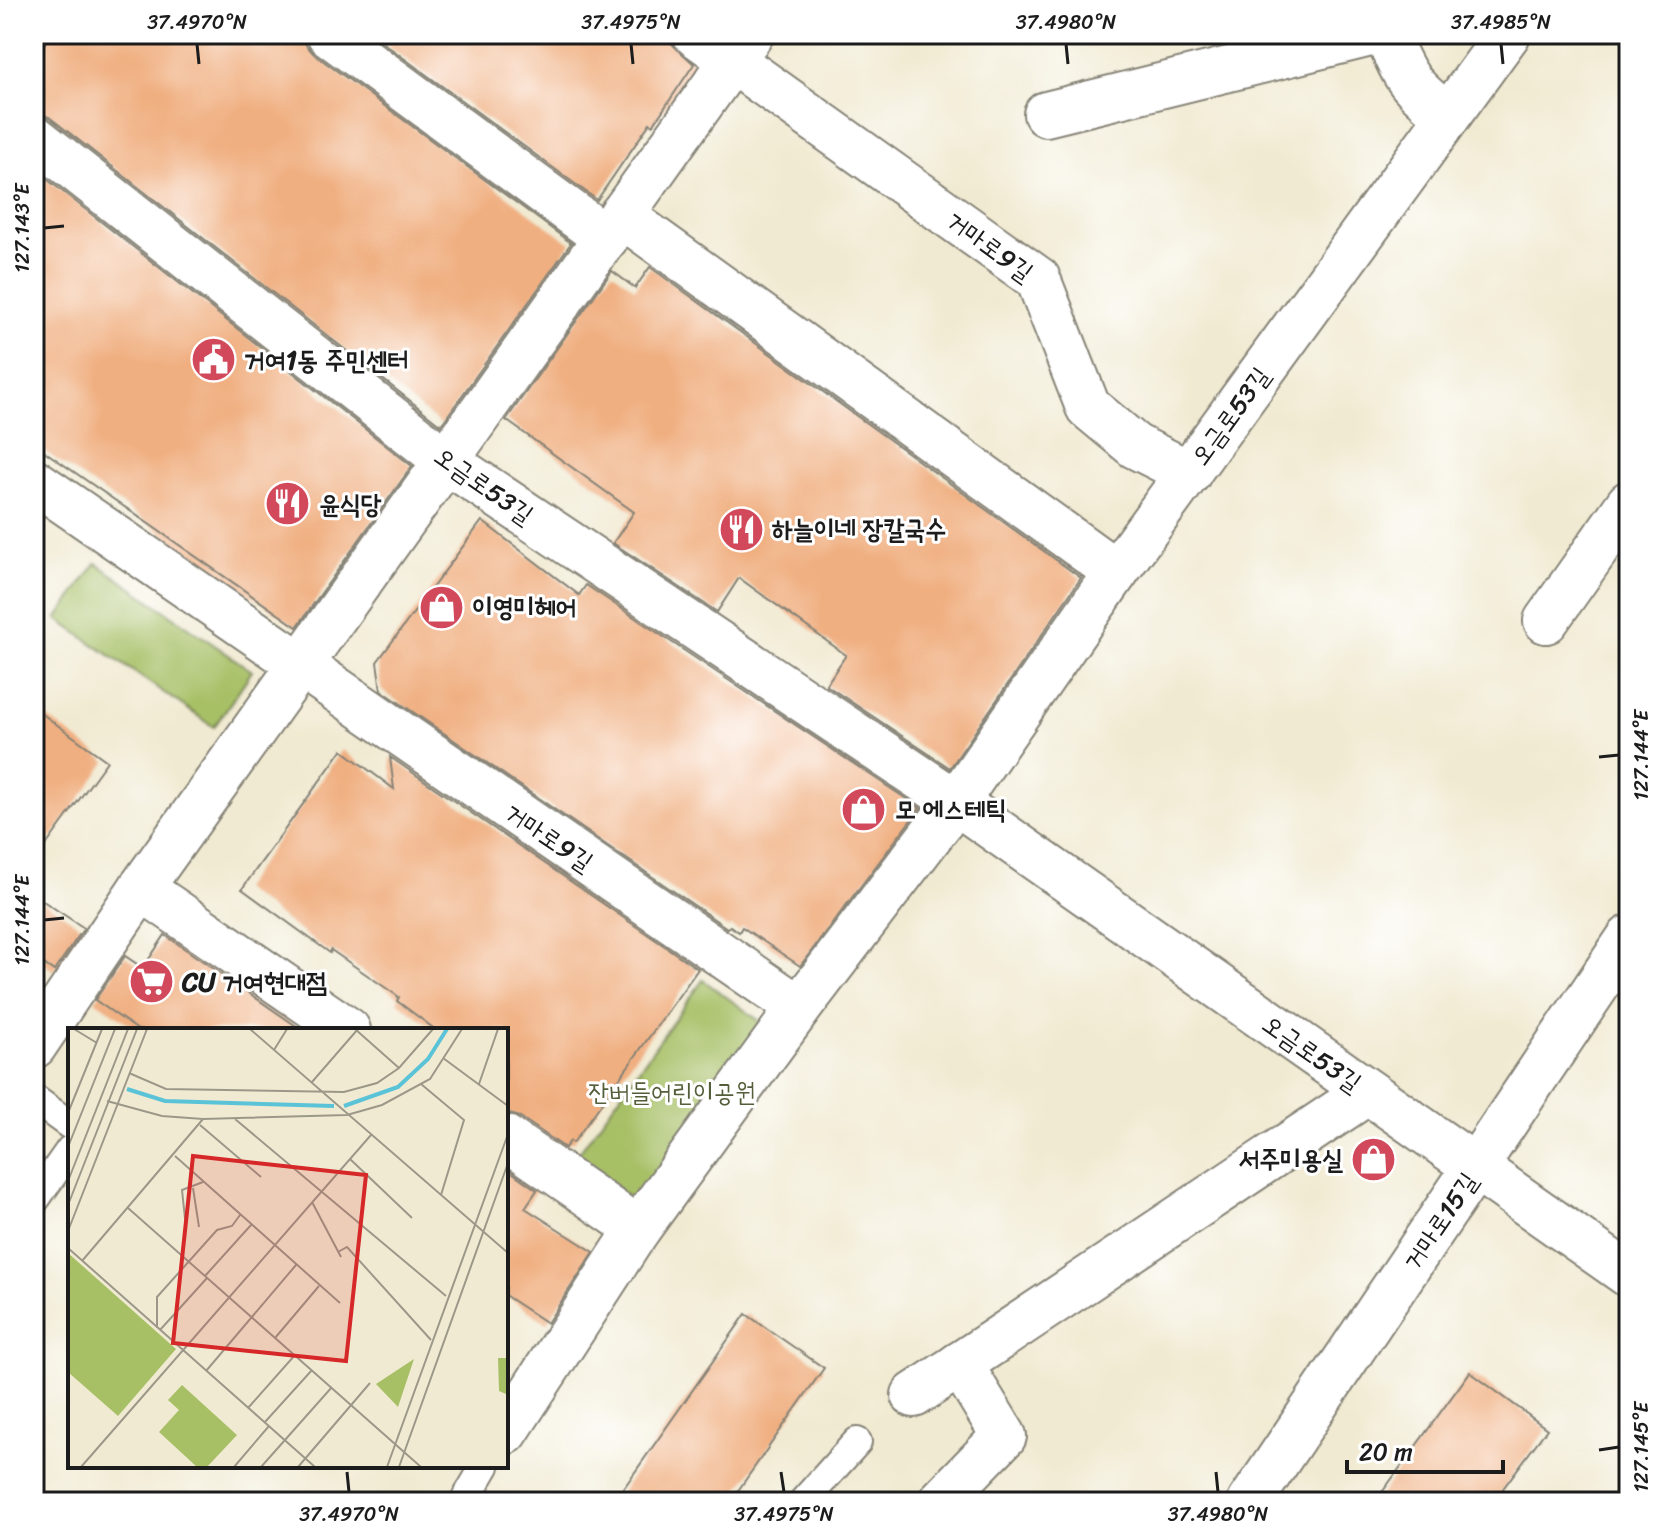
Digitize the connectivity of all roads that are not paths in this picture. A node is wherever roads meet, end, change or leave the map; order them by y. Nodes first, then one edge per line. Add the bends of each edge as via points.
1 (329, 34) edge
2 (695, 34) edge
3 (1371, 34) edge
4 (1387, 34) edge
5 (1508, 34) edge
6 (742, 47) edge
7 (1046, 114) dead end
8 (1448, 116) junction
9 (34, 137) edge
10 (614, 227) junction
11 (446, 461) junction
12 (1189, 473) junction
13 (34, 481) edge
14 (1629, 503) edge
15 (1116, 572) junction
16 (1546, 621) dead end
17 (300, 666) junction
18 (956, 802) junction
19 (141, 888) junction
20 (1629, 938) edge
21 (799, 1008) junction
22 (345, 1028) edge
23 (34, 1046) edge
24 (1368, 1092) junction
25 (34, 1099) edge
26 (68, 1124) edge
27 (508, 1139) edge
28 (68, 1153) edge
29 (1476, 1168) junction
30 (34, 1201) edge
31 (638, 1229) junction
32 (1629, 1275) edge
33 (960, 1364) junction
34 (914, 1395) dead end
35 (508, 1429) edge
36 (857, 1442) dead end
37 (484, 1468) edge
38 (464, 1502) edge
39 (803, 1502) edge
40 (940, 1502) edge
41 (1250, 1502) edge

1 - 10 street
2 - 6 street, 거마로9길
3 - 7 street
4 - 8 street via 1397,63 1416,91
5 - 8 street, 오금로53길
6 - 10 street
6 - 12 street, 거마로9길 via 1038,279 1088,407 1135,446
8 - 12 street, 오금로53길
9 - 11 street, 오금로53길
10 - 11 street
10 - 15 street
11 - 17 street
11 - 18 street, 오금로53길
12 - 15 street, 오금로53길
13 - 17 street, 거마로9길
14 - 16 street
15 - 18 street, 오금로53길
17 - 19 street
17 - 21 street, 거마로9길
18 - 21 street, 오금로53길
18 - 24 street, 오금로53길
19 - 22 street
19 - 23 street
20 - 29 street, 거마로15길
21 - 31 street, 오금로53길
24 - 29 street, 오금로53길
24 - 33 street
25 - 26 lane
27 - 31 street
28 - 30 lane
29 - 32 street, 오금로53길
29 - 41 street, 거마로15길
31 - 35 street, 오금로53길
33 - 34 street
33 - 40 street via 1004,1436
36 - 39 lane
37 - 38 lane

